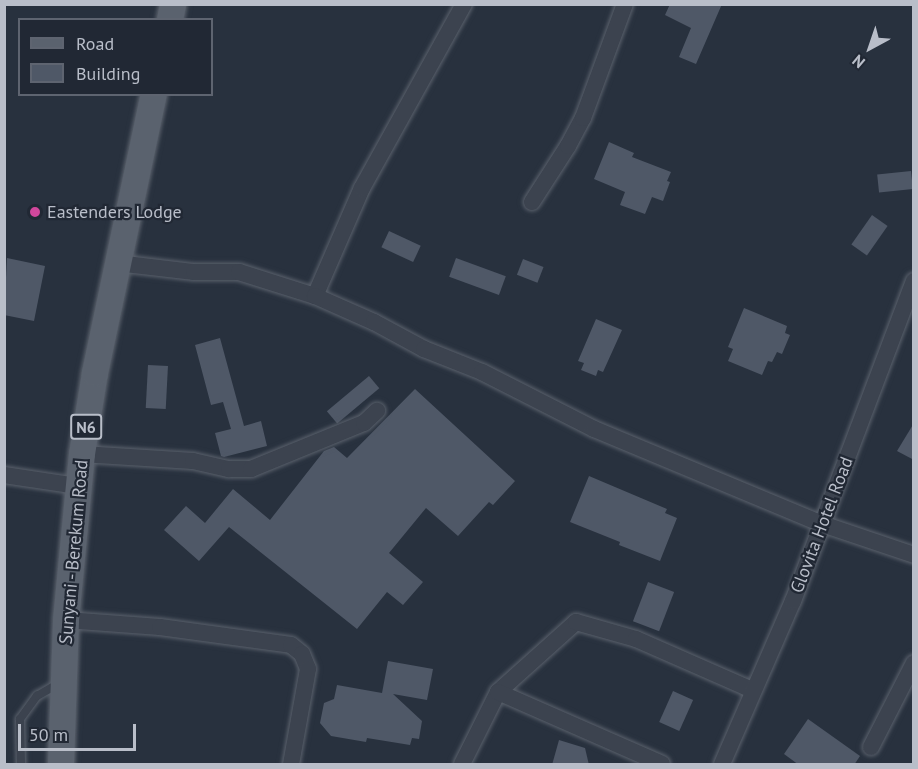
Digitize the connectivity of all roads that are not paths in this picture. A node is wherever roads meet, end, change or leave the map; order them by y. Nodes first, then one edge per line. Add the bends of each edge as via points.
1 (464, 4) edge
2 (625, 4) edge
3 (154, 96) edge
4 (532, 202) dead end
5 (117, 263) junction
6 (914, 281) edge
7 (315, 296) junction
8 (377, 411) dead end
9 (82, 454) junction
10 (4, 475) edge
11 (78, 486) junction
12 (822, 524) junction
13 (914, 555) edge
14 (66, 620) junction
15 (914, 663) edge
16 (64, 680) junction
17 (752, 690) junction
18 (498, 692) junction
19 (871, 747) dead end
20 (21, 765) edge
21 (61, 765) edge
22 (291, 765) edge
23 (462, 765) edge
24 (662, 765) edge
25 (722, 765) edge

1 - 7 street via 362,188
2 - 4 street via 583,118
3 - 5 main road, Sunyani - Berekum Road / N6
5 - 7 street via 194,272 239,272
5 - 9 main road, Sunyani - Berekum Road / N6
6 - 12 street, Glovita Hotel Road
7 - 12 street via 424,349 482,372 594,429
8 - 9 street via 364,423 251,469
9 - 11 main road, Sunyani - Berekum Road / N6
10 - 11 street
11 - 14 main road, Sunyani - Berekum Road / N6
12 - 13 street
12 - 17 street, Glovita Hotel Road via 793,601
14 - 16 main road, Sunyani - Berekum Road / N6
14 - 22 street via 160,627 291,645 302,654 308,669
15 - 19 street
16 - 20 lane via 37,696 20,719
16 - 21 main road, Sunyani - Berekum Road / N6
17 - 18 street via 636,639 576,622
17 - 25 street, Glovita Hotel Road
18 - 23 street
18 - 24 street

